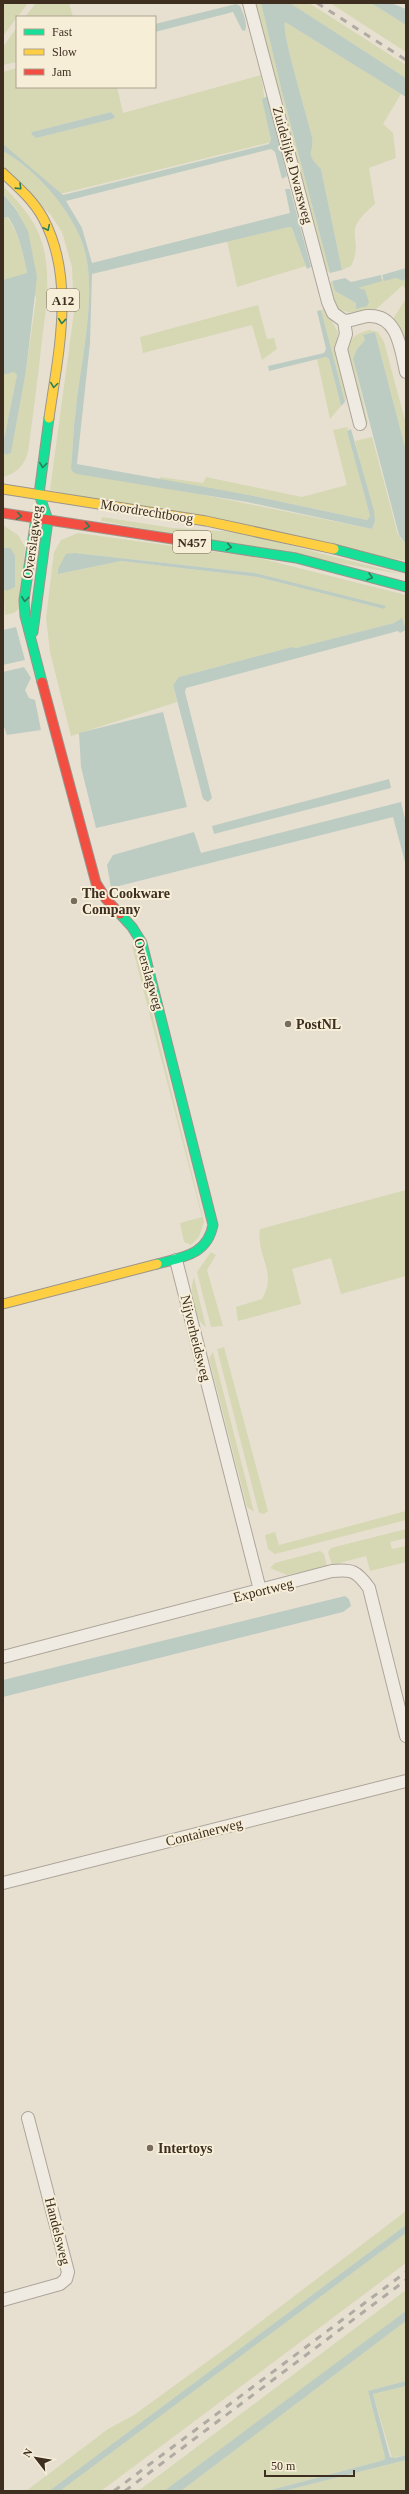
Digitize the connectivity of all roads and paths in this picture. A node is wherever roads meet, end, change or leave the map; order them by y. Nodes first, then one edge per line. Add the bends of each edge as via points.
1 (249, 3) edge
2 (3, 173) edge
3 (344, 321) junction
4 (406, 372) edge
5 (360, 424) dead end
6 (3, 489) edge
7 (39, 494) junction
8 (3, 513) edge
9 (36, 518) junction
10 (48, 520) junction
11 (406, 568) edge
12 (406, 587) edge
13 (32, 636) junction
14 (176, 1260) junction
15 (3, 1304) edge
16 (260, 1590) junction
17 (3, 1657) edge
18 (406, 1736) edge
19 (406, 1781) edge
20 (3, 1883) edge
21 (28, 2118) dead end
22 (3, 2300) edge

1 - 3 street, Zuidelijke Dwarsweg via 328,302 333,313
2 -> 7 main road, A12 via 28,197 45,223 56,247 62,278 61,329
3 - 4 street via 369,316 383,319 390,324 396,332
3 - 5 street via 346,334 341,349
6 - 7 main road, Moordrechtboog / N457
7 - 9 main road, Overslagweg
7 - 10 main road, Overslagweg
7 - 11 main road, Moordrechtboog / N457 via 259,530 341,549
8 -> 9 main road, Moordrechtboog / N457
9 - 10 main road, Moordrechtboog / N457
9 -> 13 main road, Overslagweg via 24,604
10 -> 12 main road, Moordrechtboog / N457 via 296,558
10 - 13 main road, Overslagweg
13 - 14 main road, Overslagweg via 96,883 104,899 133,926 142,943 211,1212 212,1233 201,1251
14 - 15 main road
14 - 16 street, Nijverheidsweg
16 - 17 street, Exportweg
16 - 18 street, Exportweg via 332,1571 348,1570 360,1575 370,1588
19 - 20 street, Containerweg
21 - 22 street, Handelsweg via 68,2272 66,2279 60,2284

